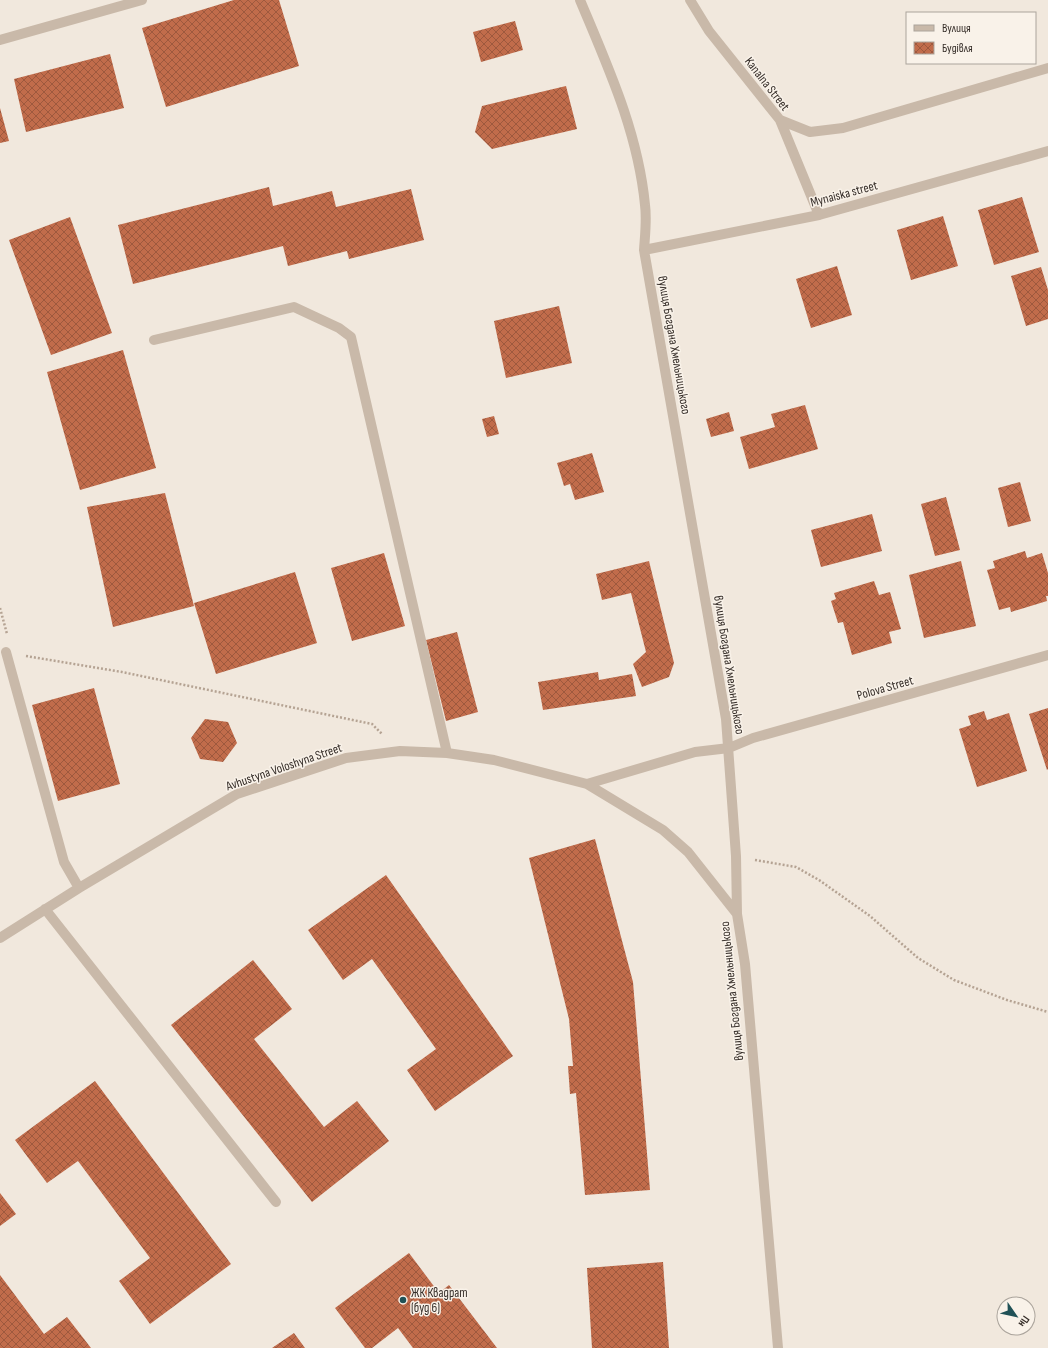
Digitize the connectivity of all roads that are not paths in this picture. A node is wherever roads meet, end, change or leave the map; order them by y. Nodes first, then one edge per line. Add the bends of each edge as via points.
1 (142, 0) edge
2 (580, 0) edge
3 (690, 0) edge
4 (0, 40) edge
5 (1048, 68) edge
6 (780, 120) junction
7 (1048, 151) edge
8 (819, 215) junction
9 (644, 250) junction
10 (154, 340) dead end
11 (10, 653) road end
12 (1048, 655) edge
13 (729, 748) junction
14 (448, 753) junction
15 (587, 784) junction
16 (79, 888) junction
17 (45, 909) junction
18 (737, 914) junction
19 (0, 938) edge
20 (276, 1202) dead end
21 (778, 1348) edge

1 - 4 street
2 - 9 street, вулиця Богдана Хмельницького via 631,130 641,173 645,206
3 - 6 street, Kanalna Street via 709,31
5 - 6 street via 843,128 810,132
6 - 8 street, Kanalna Street
7 - 8 street, Mynaiska street
8 - 9 street, Mynaiska street
9 - 13 street, вулиця Богдана Хмельницького
10 - 14 street via 294,307 339,328 351,338
11 - 16 street via 64,862
12 - 13 street, Polova Street via 753,738
13 - 15 street via 695,752
13 - 18 street, вулиця Богдана Хмельницького
14 - 15 street, Avhustyna Voloshyna Street via 494,760
14 - 16 street, Avhustyna Voloshyna Street via 400,751 346,758 237,794
15 - 18 street, Avhustyna Voloshyna Street via 668,834 688,852
16 - 17 street, Avhustyna Voloshyna Street
17 - 19 street, Avhustyna Voloshyna Street
17 - 20 street
18 - 21 street, вулиця Богдана Хмельницького via 745,964

